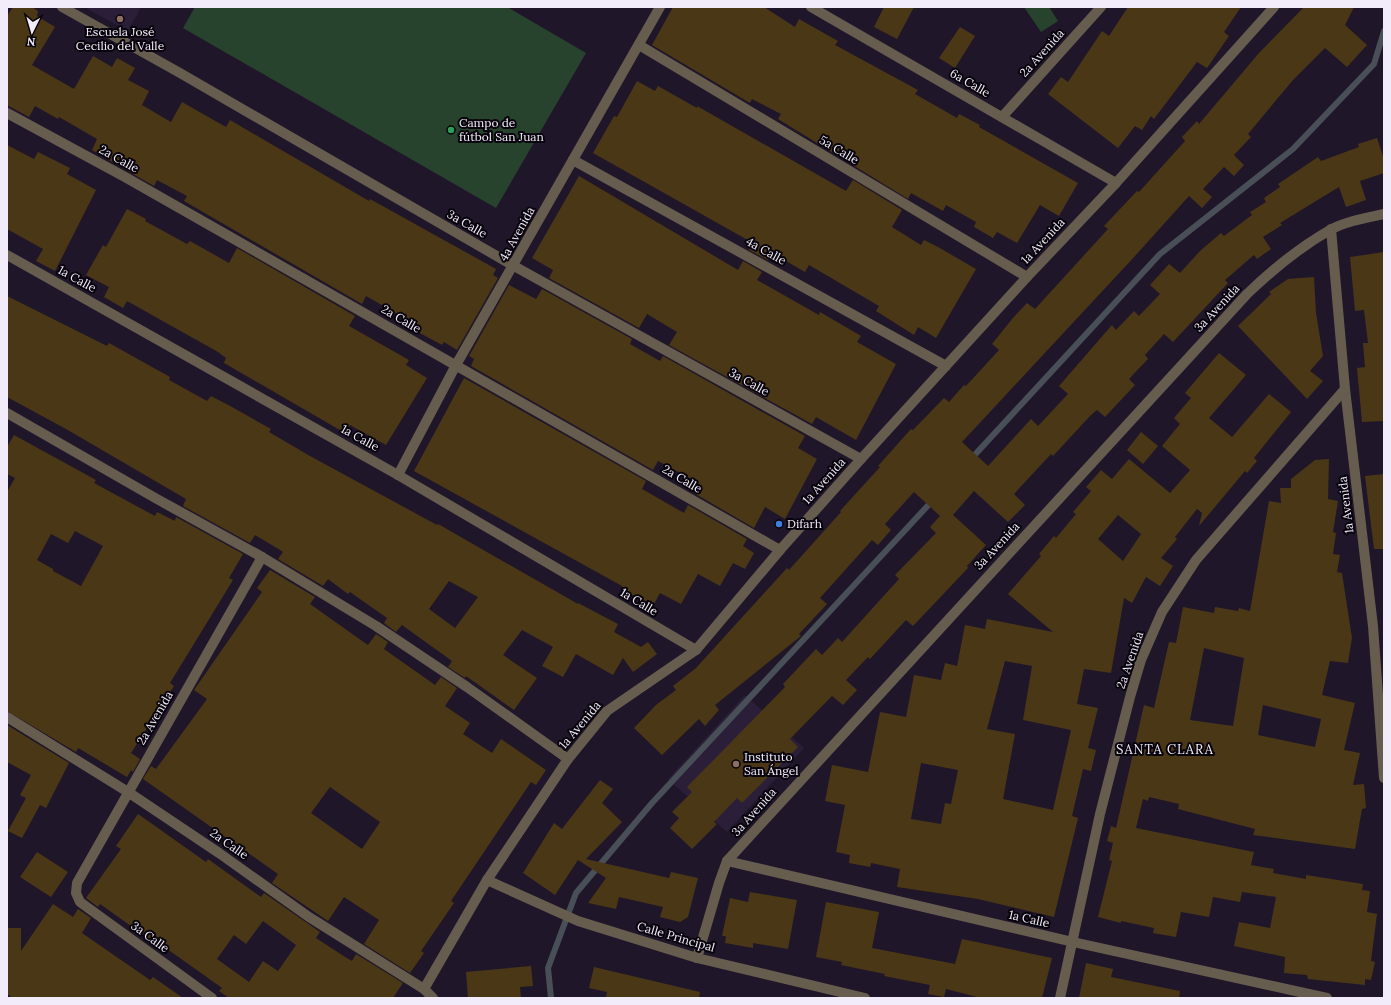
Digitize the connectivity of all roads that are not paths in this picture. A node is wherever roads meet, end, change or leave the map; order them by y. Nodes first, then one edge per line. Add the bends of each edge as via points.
1 (62, 7) edge
2 (660, 7) edge
3 (811, 7) edge
4 (1101, 7) edge
5 (1274, 7) edge
6 (639, 45) junction
7 (7, 113) edge
8 (1002, 116) junction
9 (573, 160) junction
10 (1116, 183) junction
11 (1384, 214) edge
12 (1331, 230) junction
13 (7, 255) edge
14 (514, 266) junction
15 (1027, 277) junction
16 (456, 366) junction
17 (946, 366) junction
18 (1345, 389) junction
19 (7, 413) edge
20 (861, 459) junction
21 (398, 475) junction
22 (780, 550) junction
23 (262, 556) junction
24 (696, 650) junction
25 (7, 717) edge
26 (568, 759) junction
27 (1384, 778) edge
28 (128, 792) junction
29 (727, 861) junction
30 (487, 880) junction
31 (76, 893) joint
32 (1073, 942) junction
33 (697, 958) junction
34 (424, 990) junction
35 (212, 998) edge
36 (433, 998) edge
37 (865, 998) edge
38 (1060, 998) edge
39 (1327, 998) edge

1 - 14 street, 3a Calle
2 - 6 street, 4a Avenida
3 - 8 street, 6a Calle
4 - 8 street, 2a Avenida
5 - 10 street, 1a Avenida
6 - 9 street, 4a Avenida
6 - 15 street, 5a Calle
7 - 16 street, 2a Calle via 125,177
8 - 10 street, 6a Calle
9 - 14 street, 4a Avenida
9 - 17 street, 4a Calle
10 - 15 street, 1a Avenida
11 - 12 street, 3a Avenida via 1353,221
12 - 18 street, 1a Avenida
12 - 29 street, 3a Avenida via 1273,268 1247,294
13 - 21 street, 1a Calle
14 - 16 street, 4a Avenida
14 - 20 street, 3a Calle
15 - 17 street, 1a Avenida
16 - 21 street, 4a Avenida
16 - 22 street, 2a Calle
17 - 20 street, 1a Avenida
18 - 27 street, 1a Avenida via 1374,626
18 - 32 street, 2a Avenida via 1196,560 1162,612 1141,660 1130,697 1100,814
19 - 23 street
20 - 22 street, 1a Avenida
21 - 24 street, 1a Calle
22 - 24 street, 1a Avenida
23 - 26 street via 376,626
23 - 28 street, 2a Avenida
24 - 26 street, 1a Avenida via 607,711
25 - 28 street, 2a Calle
26 - 30 street, 1a Avenida
28 - 31 street, 2a Avenida via 77,883
28 - 34 street, 2a Calle via 309,917
29 - 32 street, 1a Calle
29 - 33 street, 3a Avenida
30 - 33 street, Calle Principal via 578,921
30 - 34 street, 1a Avenida
31 - 35 street, 3a Calle via 80,902
32 - 38 street, 2a Avenida
32 - 39 street, 1a Calle
33 - 37 street, Calle Principal
34 - 36 street, 2a Calle

